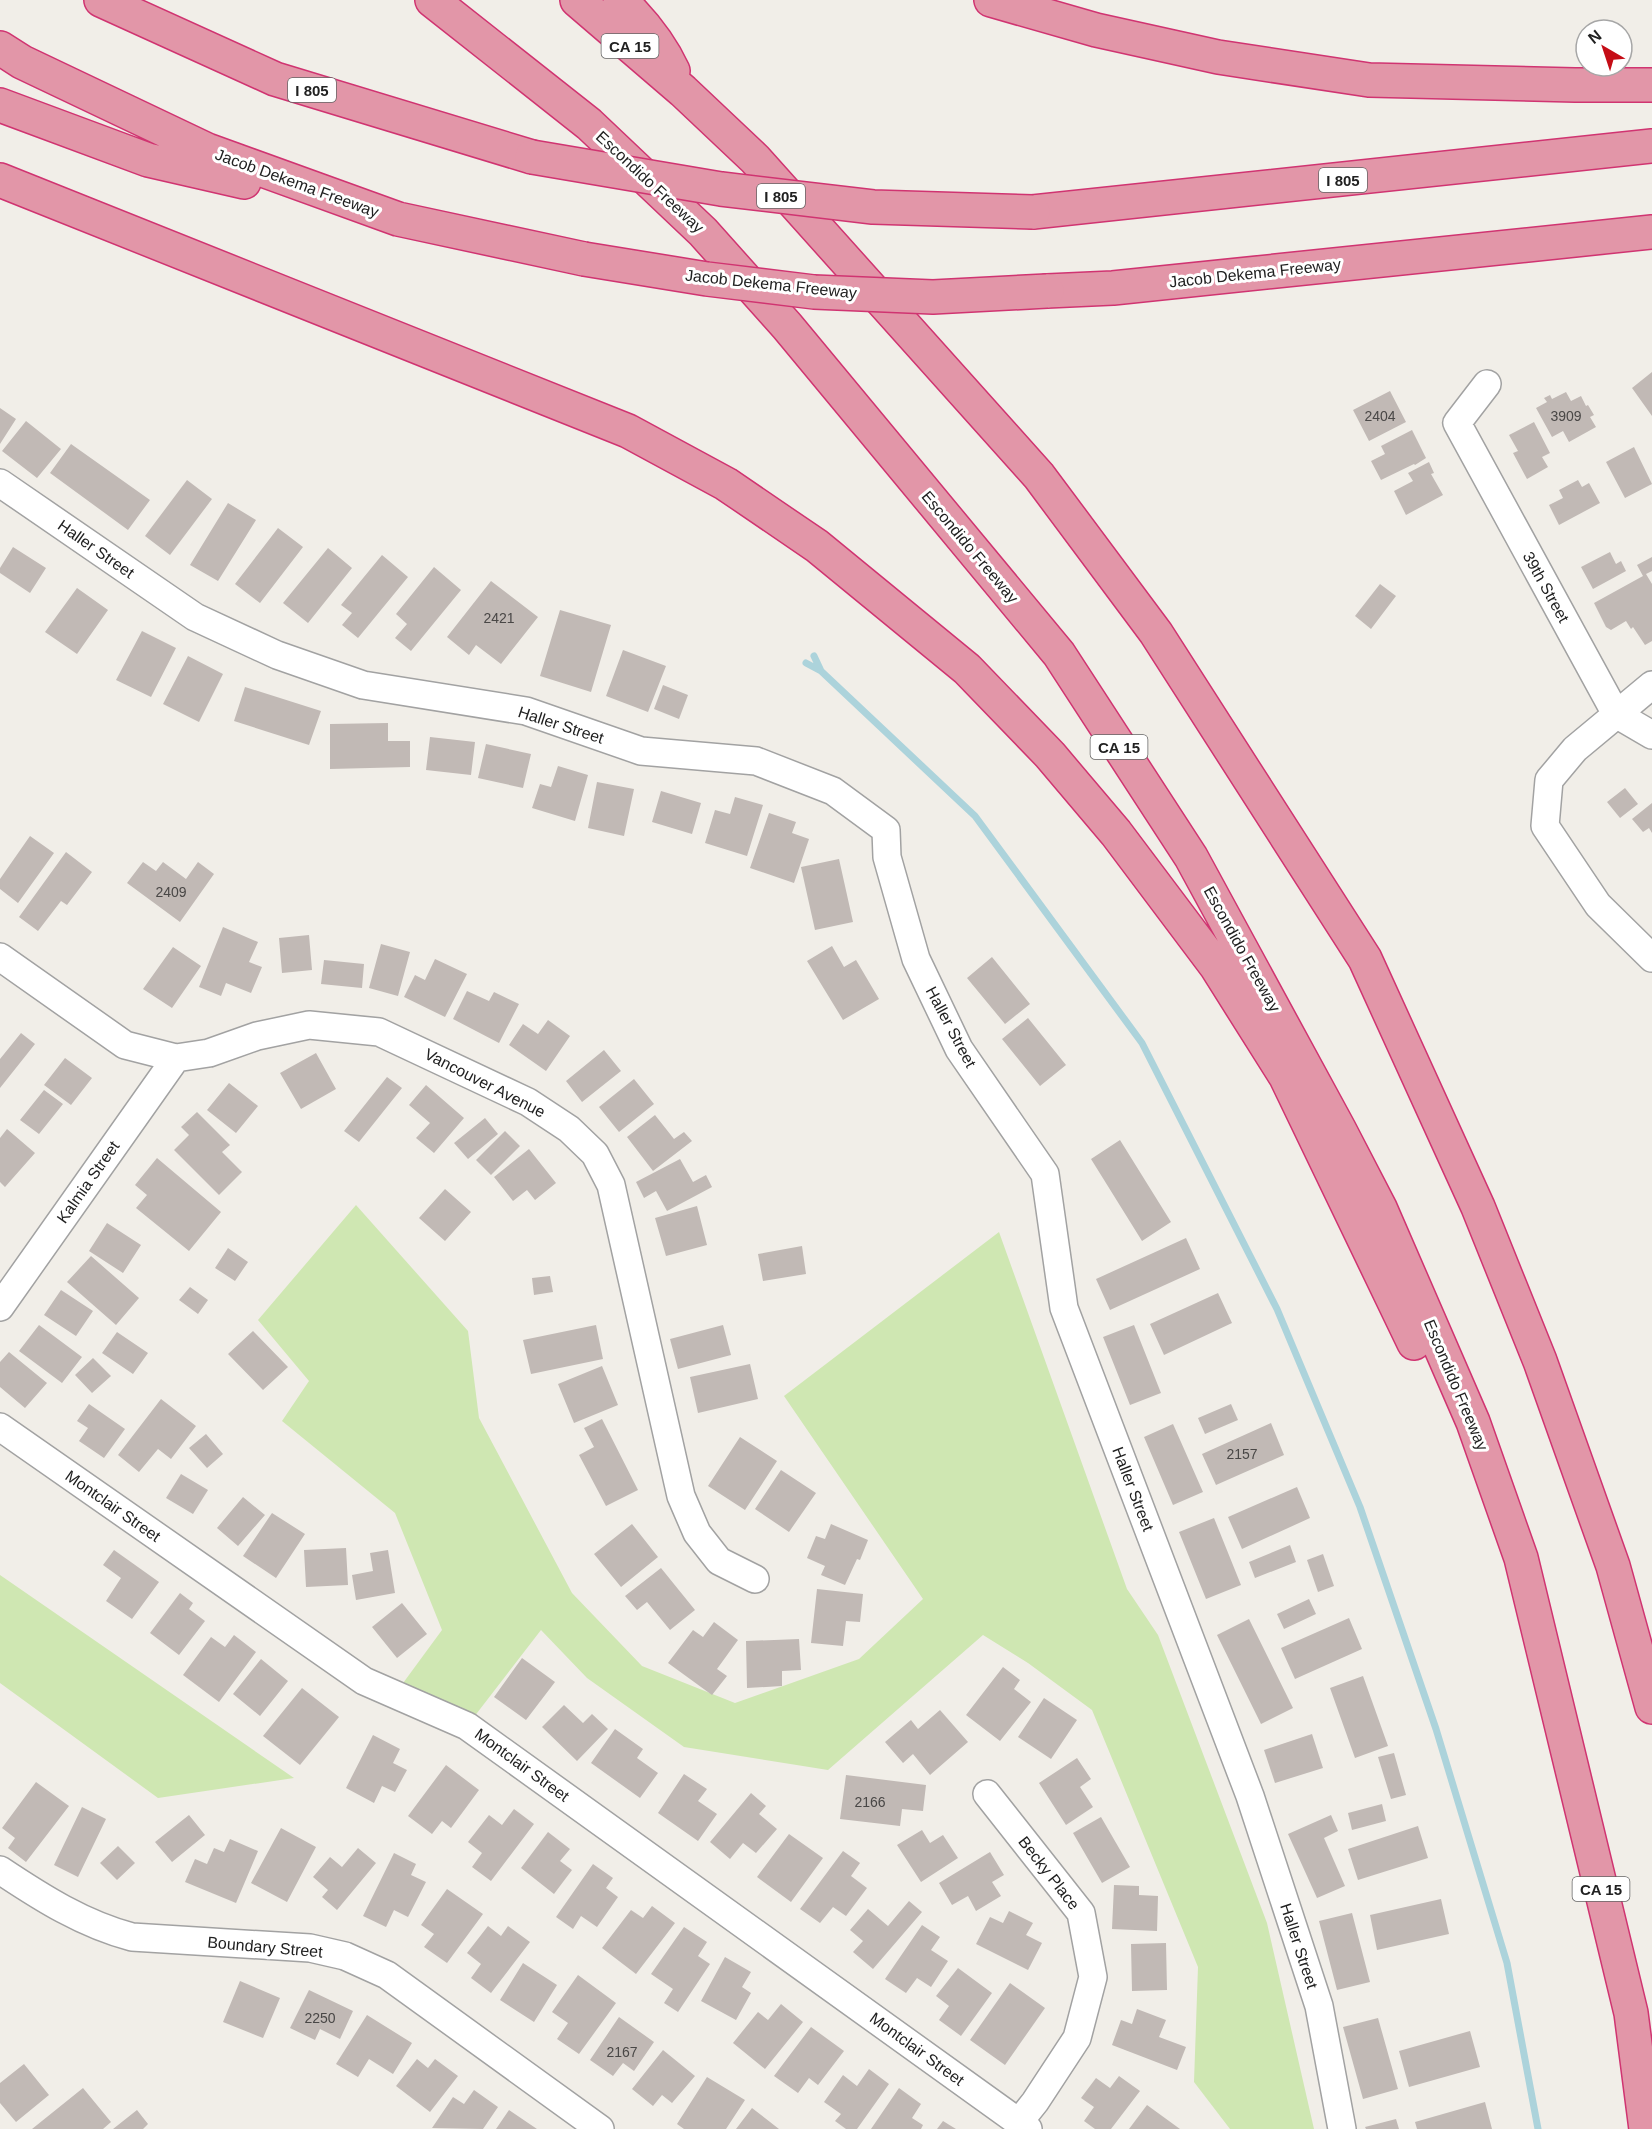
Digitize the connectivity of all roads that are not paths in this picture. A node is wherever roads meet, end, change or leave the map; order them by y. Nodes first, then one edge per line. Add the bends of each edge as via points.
1 (101, 0) edge
2 (432, 0) edge
3 (576, 0) edge
4 (620, 0) edge
5 (991, 0) edge
6 (0, 48) edge
7 (1652, 84) edge
8 (683, 91) junction
9 (0, 105) edge
10 (1652, 146) edge
11 (0, 180) edge
12 (398, 219) junction
13 (1652, 232) edge
14 (1487, 384) dead end
15 (0, 483) edge
16 (1652, 685) edge
17 (1616, 714) junction
18 (1652, 735) edge
19 (0, 957) edge
20 (1652, 958) edge
21 (176, 1058) junction
22 (0, 1306) edge
23 (0, 1427) edge
24 (755, 1579) dead end
25 (1546, 1666) junction
26 (1652, 1707) edge
27 (987, 1794) dead end
28 (0, 1870) edge
29 (1024, 2126) edge
30 (600, 2129) edge
31 (1342, 2129) edge
32 (1646, 2129) edge

1 - 10 highway, I 805, bridge via 275,79 532,157 721,189 873,207 1033,212
2 - 25 highway, Escondido Freeway / CA 15 via 589,124 703,232 787,326 1059,654 1191,857 1380,1208 1473,1422 1521,1558
3 - 8 highway, CA 15
4 - 8 highway via 640,18 666,54
5 - 7 highway via 1096,30 1218,57 1369,80 1575,86
6 - 12 highway, Jacob Dekema Freeway via 207,150
8 - 26 highway, CA 15 via 755,159 1039,476 1156,633 1365,959 1478,1207 1540,1360 1613,1566
9 - 12 highway via 148,160
11 - 25 highway via 627,431 726,484 817,546 967,669 1050,755 1116,833 1216,966 1286,1077 1400,1311 1493,1520
12 - 13 highway, Jacob Dekema Freeway, bridge via 584,259 707,279 814,292 933,297 1113,288
14 - 17 street, 39th Street via 1457,423
15 - 31 street, Haller Street via 195,617 277,655 363,685 526,711 641,751 756,761 833,791 886,831 887,857 916,958 959,1049 1045,1174 1064,1308 1250,1796 1319,2006
16 - 17 street
17 - 18 street
17 - 20 street via 1575,749 1549,780 1545,826 1598,905
19 - 21 street, Vancouver Avenue via 126,1045
21 - 22 street, Kalmia Street
21 - 24 street, Vancouver Avenue via 209,1053 257,1036 309,1025 379,1032 528,1102 569,1129 595,1154 611,1185 681,1496 697,1533 720,1561
23 - 29 street, Montclair Street via 364,1681 467,1726
25 - 32 highway, Escondido Freeway / CA 15 via 1631,2013
27 - 29 street, Becky Place via 1081,1913 1093,1977 1077,2038
28 - 30 street, Boundary Street via 49,1903 109,1931 132,1937 310,1948 366,1965 387,1975

